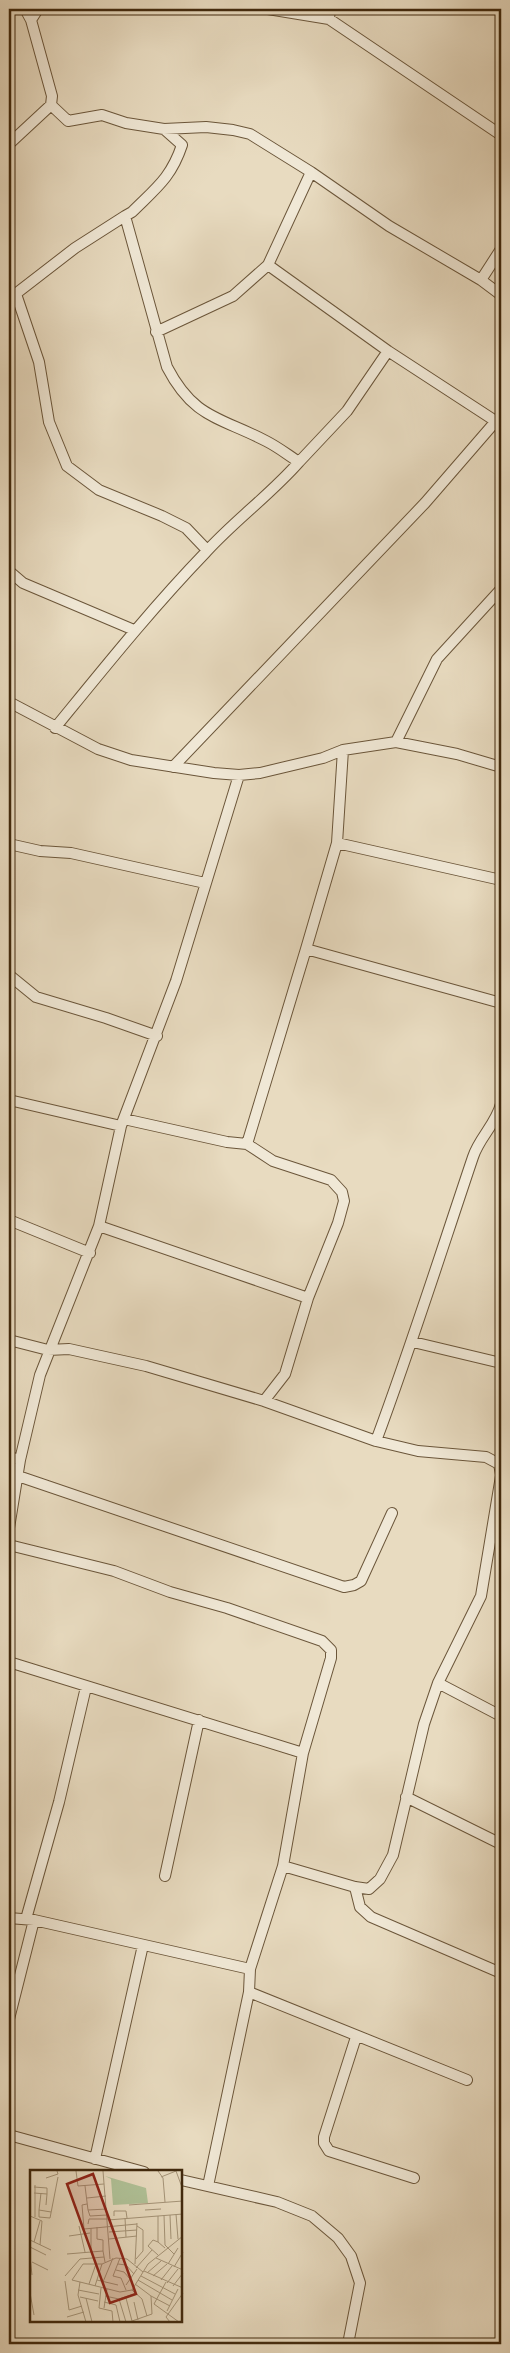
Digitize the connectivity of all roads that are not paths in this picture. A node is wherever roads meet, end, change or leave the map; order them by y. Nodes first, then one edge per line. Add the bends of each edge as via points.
1 (25, 9) edge
2 (38, 9) edge
3 (268, 9) edge
4 (330, 14) edge
5 (31, 20) junction
6 (51, 105) junction
7 (164, 129) junction
8 (501, 135) edge
9 (9, 144) edge
10 (311, 172) junction
11 (125, 216) junction
12 (501, 248) edge
13 (268, 265) junction
14 (481, 280) junction
15 (501, 295) edge
16 (12, 297) edge
17 (156, 332) junction
18 (388, 351) junction
19 (499, 423) edge
20 (299, 462) junction
21 (207, 550) junction
22 (9, 571) edge
23 (501, 589) edge
24 (134, 630) junction
25 (9, 702) edge
26 (55, 728) junction
27 (396, 742) junction
28 (343, 750) junction
29 (173, 767) junction
30 (501, 767) edge
31 (239, 775) junction
32 (337, 843) junction
33 (9, 844) edge
34 (501, 880) edge
35 (205, 883) junction
36 (306, 949) junction
37 (9, 975) edge
38 (501, 1003) edge
39 (157, 1036) junction
40 (9, 1100) edge
41 (501, 1104) edge
42 (123, 1123) junction
43 (247, 1144) junction
44 (9, 1220) edge
45 (99, 1226) junction
46 (90, 1253) junction
47 (308, 1298) junction
48 (9, 1340) edge
49 (413, 1342) junction
50 (48, 1350) junction
51 (501, 1363) edge
52 (264, 1402) junction
53 (376, 1441) junction
54 (9, 1457) edge
55 (20, 1460) junction
56 (501, 1475) edge
57 (18, 1476) junction
58 (500, 1489) edge
59 (392, 1513) dead end
60 (9, 1528) edge
61 (9, 1545) edge
62 (9, 1662) edge
63 (438, 1683) junction
64 (86, 1687) junction
65 (501, 1716) edge
66 (199, 1720) junction
67 (304, 1753) junction
68 (406, 1796) junction
69 (501, 1844) edge
70 (283, 1866) junction
71 (165, 1876) dead end
72 (355, 1887) junction
73 (9, 1918) edge
74 (30, 1920) junction
75 (143, 1945) junction
76 (250, 1969) junction
77 (501, 1973) edge
78 (249, 1992) junction
79 (9, 2019) edge
80 (356, 2037) junction
81 (467, 2080) dead end
82 (9, 2135) edge
83 (95, 2159) junction
84 (136, 2170) edge
85 (414, 2178) dead end
86 (182, 2180) edge
87 (208, 2186) junction
88 (348, 2344) edge

1 - 5 street
2 - 5 street
3 - 4 street
4 - 8 street
5 - 6 street via 52,96
6 - 7 street via 68,121 102,115
6 - 9 street
7 - 10 street via 206,128 250,134
7 - 11 street via 182,145 170,174
10 - 13 street
10 - 14 street via 389,226
11 - 16 street via 75,248
11 - 17 street
12 - 14 street
13 - 17 street via 233,296
13 - 18 street
14 - 15 street
16 - 21 street via 39,362 49,422 67,466 99,490 186,528
17 - 20 street via 174,380 199,408 212,418 266,441
18 - 19 street
18 - 20 street via 348,411
19 - 29 street
20 - 21 street via 282,482
21 - 24 street
22 - 24 street via 23,583
23 - 27 street via 437,660
24 - 26 street
25 - 26 street
26 - 29 street via 98,749 131,760
27 - 28 street
27 - 30 street
28 - 31 street via 323,758
28 - 32 street
29 - 31 street
31 - 35 street
32 - 34 street
32 - 36 street
33 - 35 street via 71,853
35 - 39 street
36 - 38 street
36 - 43 street
37 - 39 street via 36,997
39 - 42 street
40 - 42 street
41 - 49 street via 474,1154
42 - 43 street
42 - 45 street
43 - 47 street via 273,1161 330,1180 342,1192 344,1201 338,1222
44 - 46 street
45 - 46 street
45 - 47 street
46 - 50 street
47 - 52 street via 285,1374
48 - 50 street
49 - 51 street
49 - 53 street
50 - 52 street via 69,1349 146,1366
50 - 55 street
52 - 53 street
53 - 56 street via 418,1451 486,1456 499,1464
54 - 55 street
55 - 57 street
56 - 58 street
57 - 59 street via 344,1587 361,1581
57 - 60 street
58 - 63 street via 481,1596
61 - 67 street via 114,1571 322,1641 331,1650 331,1658
62 - 64 street
63 - 65 street
63 - 68 street
64 - 66 street
64 - 74 street
66 - 67 street
66 - 71 street
67 - 70 street
68 - 69 street
68 - 72 street via 393,1855 380,1879 369,1889
70 - 72 street
70 - 76 street
72 - 77 street via 360,1907 371,1917
73 - 74 street
74 - 75 street
74 - 79 street
75 - 76 street
75 - 83 street
76 - 78 street
78 - 80 street
78 - 87 street
80 - 81 street
80 - 85 street via 324,2143 329,2151
82 - 83 street
83 - 84 street
86 - 87 street
87 - 88 street via 278,2202 312,2216 338,2238 351,2256 360,2283

